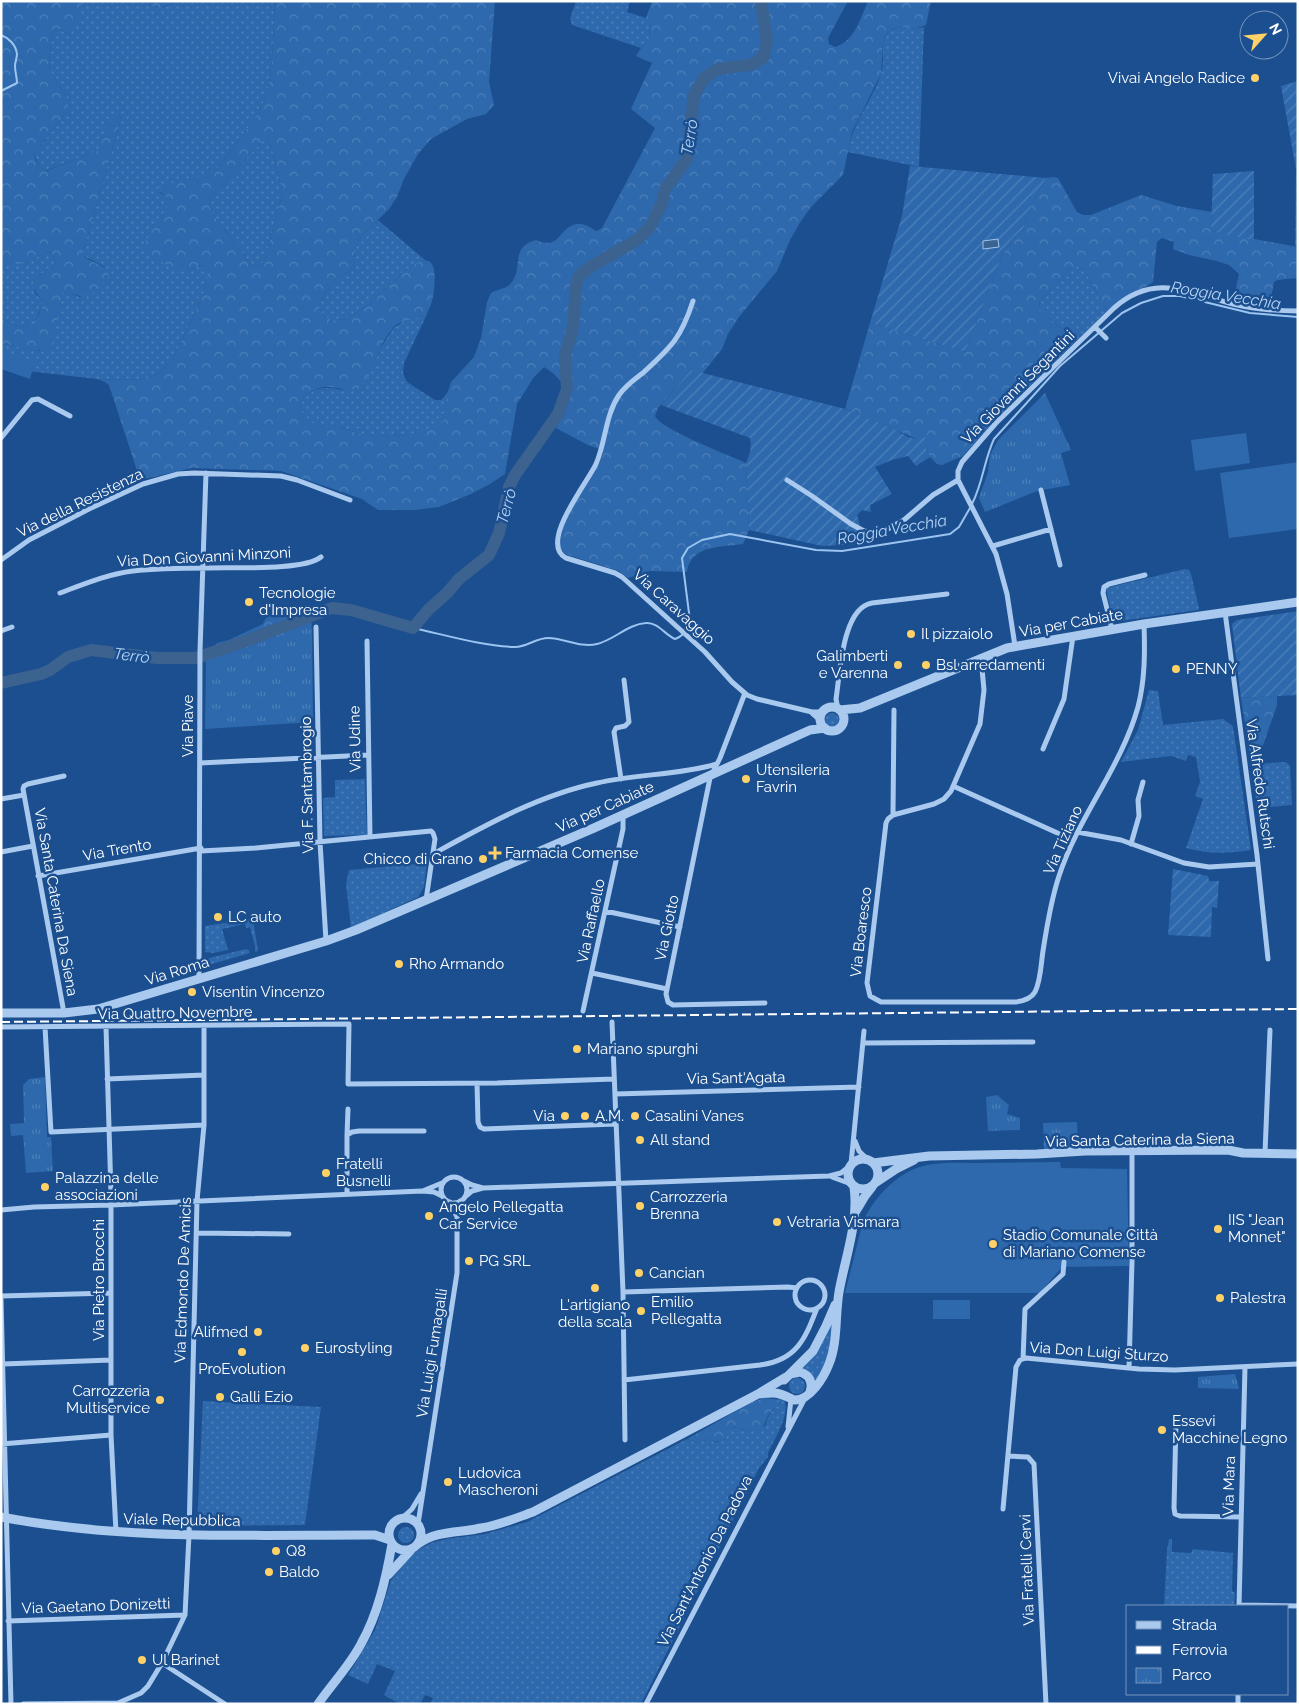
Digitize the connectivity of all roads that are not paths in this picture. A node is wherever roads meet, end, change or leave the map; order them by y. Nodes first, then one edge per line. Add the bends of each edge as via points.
1 (694, 301) dead end
2 (1298, 311) edge
3 (1095, 326) junction
4 (1106, 338) dead end
5 (70, 416) dead end
6 (1, 438) edge
7 (206, 474) junction
8 (787, 480) dead end
9 (958, 480) junction
10 (1041, 490) dead end
11 (350, 500) dead end
12 (1051, 529) junction
13 (993, 546) junction
14 (321, 557) dead end
15 (1, 560) edge
16 (1060, 564) dead end
17 (204, 568) junction
18 (1145, 575) dead end
19 (60, 592) dead end
20 (947, 594) dead end
21 (1298, 602) edge
22 (1225, 612) junction
23 (1144, 624) junction
24 (12, 627) dead end
25 (316, 627) dead end
26 (1112, 629) junction
27 (1, 631) edge
28 (1073, 636) junction
29 (367, 641) dead end
30 (1015, 646) junction
31 (981, 658) junction
32 (624, 680) dead end
33 (745, 693) junction
34 (860, 708) junction
35 (894, 710) dead end
36 (828, 715) junction
37 (844, 720) junction
38 (1044, 749) dead end
39 (368, 755) junction
40 (319, 756) junction
41 (200, 763) junction
42 (717, 764) junction
43 (711, 774) junction
44 (64, 776) dead end
45 (621, 779) junction
46 (1143, 782) dead end
47 (954, 786) junction
48 (24, 795) junction
49 (1, 798) edge
50 (622, 815) junction
51 (893, 816) junction
52 (1077, 832) junction
53 (370, 837) junction
54 (1073, 840) junction
55 (320, 842) junction
56 (1131, 844) junction
57 (33, 846) junction
58 (201, 850) junction
59 (1, 852) edge
60 (433, 854) junction
61 (1258, 864) junction
62 (38, 876) junction
63 (426, 900) junction
64 (605, 911) junction
65 (680, 927) junction
66 (356, 930) joint
67 (326, 941) junction
68 (1268, 959) dead end
69 (592, 973) junction
70 (200, 979) junction
71 (667, 990) junction
72 (765, 1003) dead end
73 (926, 1003) joint
74 (583, 1011) dead end
75 (64, 1013) junction
76 (1, 1014) edge
77 (612, 1022) dead end
78 (204, 1025) junction
79 (45, 1026) junction
80 (1, 1027) edge
81 (106, 1027) junction
82 (1270, 1030) dead end
83 (864, 1031) dead end
84 (863, 1042) junction
85 (1033, 1042) dead end
86 (204, 1075) junction
87 (614, 1079) junction
88 (106, 1080) junction
89 (477, 1083) junction
90 (859, 1088) junction
91 (615, 1094) junction
92 (348, 1109) dead end
93 (616, 1124) junction
94 (204, 1125) junction
95 (108, 1129) junction
96 (424, 1131) dead end
97 (347, 1135) junction
98 (854, 1138) junction
99 (1243, 1152) junction
100 (1265, 1153) junction
101 (1037, 1154) junction
102 (1298, 1154) edge
103 (929, 1156) junction
104 (1132, 1156) junction
105 (871, 1162) junction
106 (851, 1165) junction
107 (829, 1176) junction
108 (442, 1182) junction
109 (464, 1182) junction
110 (619, 1182) junction
111 (874, 1184) junction
112 (852, 1186) junction
113 (483, 1188) junction
114 (422, 1191) junction
115 (347, 1194) junction
116 (442, 1196) junction
117 (461, 1200) junction
118 (197, 1201) junction
119 (450, 1202) junction
120 (111, 1205) junction
121 (1, 1210) edge
122 (855, 1214) junction
123 (457, 1218) junction
124 (196, 1233) junction
125 (289, 1234) dead end
126 (1064, 1262) dead end
127 (797, 1288) junction
128 (623, 1292) junction
129 (111, 1293) junction
130 (839, 1293) junction
131 (1, 1297) edge
132 (817, 1308) junction
133 (2, 1356) edge
134 (1023, 1359) junction
135 (111, 1360) junction
136 (3, 1364) junction
137 (1298, 1364) edge
138 (1245, 1367) junction
139 (1128, 1368) junction
140 (786, 1376) junction
141 (624, 1380) junction
142 (758, 1394) junction
143 (808, 1395) junction
144 (788, 1396) junction
145 (1176, 1422) dead end
146 (787, 1430) junction
147 (111, 1435) junction
148 (625, 1440) dead end
149 (3, 1444) edge
150 (1008, 1456) junction
151 (422, 1491) junction
152 (1003, 1509) dead end
153 (4, 1518) edge
154 (1241, 1518) junction
155 (401, 1519) junction
156 (418, 1525) junction
157 (391, 1527) junction
158 (116, 1532) junction
159 (440, 1534) junction
160 (189, 1535) junction
161 (364, 1535) junction
162 (391, 1542) junction
163 (415, 1547) junction
164 (385, 1580) junction
165 (4, 1585) edge
166 (1239, 1605) edge
167 (185, 1615) junction
168 (8, 1621) junction
169 (162, 1664) junction
170 (118, 1703) edge
171 (10, 1704) edge
172 (23, 1704) edge
173 (42, 1704) edge
174 (225, 1704) edge
175 (318, 1704) edge
176 (646, 1704) edge
177 (1046, 1704) edge

1 - 33 street, Via Caravaggio via 672,346 616,399 595,466 570,507 557,544 559,552 566,558 622,577
2 - 3 street, Via Giovanni Segantini via 1255,308 1190,290 1160,288 1128,298
3 - 4 street
3 - 9 street, Via Giovanni Segantini via 996,423 962,462
5 - 6 street via 38,399 32,400
7 - 11 street, Via della Resistenza via 284,476
7 - 15 street, Via della Resistenza via 178,474 138,486 21,544
7 - 17 street, Via Piave
8 - 9 street via 851,524 875,533 904,520 933,495
9 - 13 street
10 - 12 street
12 - 13 street
12 - 16 street
13 - 30 street via 1007,594
14 - 17 street, Via Don Giovanni Minzoni via 309,563 268,567
17 - 19 street, Via Don Giovanni Minzoni via 121,573
17 - 41 street, Via Piave
18 - 26 street via 1104,587
20 - 36 street via 872,603 860,608 850,624 836,699
21 - 22 street, Via per Cabiate
22 - 23 street, Via per Cabiate
22 - 61 street, Via Alfredo Rutschi
23 - 26 street, Via per Cabiate
23 - 52 street, Via Tiziano via 1143,676 1136,713 1116,760
24 - 27 street
25 - 40 street, Via F. Santambrogio
26 - 28 street, Via per Cabiate
28 - 30 street, Via per Cabiate
28 - 38 street via 1064,699
29 - 39 street, Via Udine
30 - 31 street, Via per Cabiate
31 - 34 street, Via per Cabiate
31 - 47 street via 984,684 981,720
32 - 45 street via 629,722 614,732
33 - 36 street, Via Caravaggio via 757,699
33 - 42 street, Via Giotto
34 - 36 street, Via per Cabiate
34 - 37 street, Via per Cabiate
35 - 51 street, Via Boaresco
36 - 37 street
36 - 37 street, Via per Cabiate via 831,731 838,730
36 - 43 street, Via per Cabiate via 810,730
39 - 40 street
39 - 53 street, Via Udine
40 - 41 street
40 - 55 street, Via F. Santambrogio
41 - 58 street, Via Piave
42 - 43 street, Via Giotto
42 - 45 street via 685,772
43 - 50 street, Via per Cabiate
43 - 65 street, Via Giotto
44 - 48 street via 26,785
45 - 60 street via 589,785 541,801
46 - 56 street via 1138,800 1139,816
47 - 51 street via 937,803
47 - 54 street
48 - 49 street
48 - 57 street, Via Santa Caterina Da Siena
50 - 63 street, Via per Cabiate
50 - 64 street, Via Raffaello via 623,829
51 - 73 street, Via Boaresco via 886,825 868,990 871,997 881,1002
52 - 54 street, Via Tiziano
52 - 56 street
53 - 55 street, Via Trento
53 - 60 street, Via Trento via 431,831 435,839
54 - 73 street, Via Tiziano via 1053,894 1033,995 1016,1002
55 - 58 street, Via Trento
55 - 67 street, Via F. Santambrogio
56 - 61 street via 1184,863 1209,867
57 - 59 street
57 - 62 street, Via Santa Caterina Da Siena
58 - 62 street, Via Trento
58 - 70 street, Via Piave
60 - 63 street
61 - 68 street, Via Alfredo Rutschi
62 - 75 street, Via Santa Caterina Da Siena
63 - 66 street, Via per Cabiate
64 - 65 street
64 - 69 street, Via Raffaello
65 - 71 street, Via Giotto
66 - 67 street, Via Roma
67 - 70 street, Via Roma
69 - 71 street
69 - 74 street, Via Raffaello
70 - 75 street, Via Roma via 102,1008
71 - 72 street via 667,1000 673,1005
75 - 76 street, Via Roma
77 - 87 street
78 - 81 street, Via Quattro Novembre
78 - 86 street, Via Edmondo De Amicis
78 - 89 street, Via Quattro Novembre via 349,1024 348,1084
79 - 80 street, Via Quattro Novembre
79 - 81 street, Via Quattro Novembre
79 - 95 street via 51,1132
81 - 88 street, Via Pietro Brocchi
82 - 100 street
83 - 84 street
84 - 85 street
84 - 90 street
86 - 88 street
86 - 94 street, Via Edmondo De Amicis
87 - 89 street
87 - 91 street
88 - 95 street, Via Pietro Brocchi
89 - 93 street via 478,1122 484,1129
90 - 91 street, Via Sant'Agata
90 - 98 street
91 - 93 street
92 - 97 street
93 - 110 street
94 - 95 street
94 - 118 street, Via Edmondo De Amicis
95 - 120 street, Via Pietro Brocchi
96 - 97 street via 359,1131
97 - 115 street
98 - 105 street via 859,1151
98 - 106 street
99 - 100 street, Via Santa Caterina da Siena
99 - 101 street, Via Santa Caterina da Siena via 1155,1150
99 - 104 street, Via Santa Caterina da Siena
100 - 102 street, Via Santa Caterina da Siena
101 - 103 street, Via Santa Caterina da Siena
101 - 104 street, Via Santa Caterina da Siena via 1051,1157
103 - 105 street, Via Santa Caterina da Siena
103 - 111 street, Via Santa Caterina da Siena via 904,1165
104 - 139 street
105 - 106 street via 860,1160
105 - 111 street via 878,1172
106 - 107 street via 841,1173
106 - 112 street via 847,1175
107 - 110 street
107 - 112 street
108 - 109 street via 456,1176
108 - 114 street
108 - 116 street
109 - 113 street
109 - 117 street via 466,1195
110 - 113 street
110 - 128 street
111 - 112 street via 864,1190
111 - 122 street
112 - 122 street
113 - 117 street via 472,1191
114 - 115 street
114 - 116 street
115 - 118 street
116 - 119 street
117 - 119 street
117 - 123 street, Via Luigi Fumagalli
118 - 120 street
118 - 124 street, Via Edmondo De Amicis
119 - 123 street, Via Luigi Fumagalli
120 - 121 street
120 - 129 street, Via Pietro Brocchi
122 - 130 street
123 - 151 street, Via Luigi Fumagalli via 457,1273
124 - 125 street
124 - 160 street, Via Edmondo De Amicis
126 - 134 street via 1063,1274 1025,1309
127 - 128 street
127 - 132 street via 796,1298 800,1306 808,1310
127 - 132 street via 809,1280 822,1286 825,1295
128 - 141 street
129 - 131 street
129 - 135 street, Via Pietro Brocchi
130 - 140 street via 813,1350
130 - 143 street via 831,1360
131 - 133 street
132 - 141 street via 803,1341 778,1361 760,1366
133 - 136 street
134 - 139 street, Via Don Luigi Sturzo
134 - 150 street, Via Don Luigi Sturzo via 1016,1364
135 - 136 street
135 - 147 street, Via Pietro Brocchi
136 - 149 street
137 - 138 street, Via Don Luigi Sturzo
138 - 139 street, Via Don Luigi Sturzo
138 - 154 street, Via Mara
140 - 142 street
140 - 143 street via 795,1372 806,1374 811,1384
140 - 144 street via 783,1386
141 - 148 street
142 - 144 street via 772,1392
142 - 159 street via 533,1512 502,1524
143 - 144 street via 800,1400
143 - 146 street, Via Sant'Antonio Da Padova
144 - 146 street, Via Sant'Antonio Da Padova
145 - 154 street via 1175,1514
146 - 176 street, Via Sant'Antonio Da Padova
147 - 149 street
147 - 158 street, Via Pietro Brocchi
149 - 153 street
150 - 152 street, Via Don Luigi Sturzo
150 - 177 street, Via Fratelli Cervi via 1028,1457 1034,1467
151 - 155 street, Via Luigi Fumagalli via 412,1509
151 - 156 street, Via Luigi Fumagalli
153 - 158 street, Viale Repubblica
153 - 165 street
154 - 166 street, Via Mara
155 - 156 street via 411,1519
155 - 157 street
156 - 159 street
156 - 163 street via 422,1535
157 - 161 street, Viale Repubblica
157 - 162 street
158 - 160 street, Viale Repubblica
159 - 163 street
160 - 161 street, Viale Repubblica
160 - 167 street, Via Edmondo De Amicis
161 - 162 street, Viale Repubblica via 375,1535
162 - 163 street via 401,1550
162 - 164 street
163 - 164 street
164 - 175 street via 371,1625 360,1646
165 - 168 street
167 - 168 street, Via Gaetano Donizetti
167 - 169 street
168 - 171 street
169 - 170 street via 141,1693
169 - 174 street
170 - 173 street
172 - 173 street

